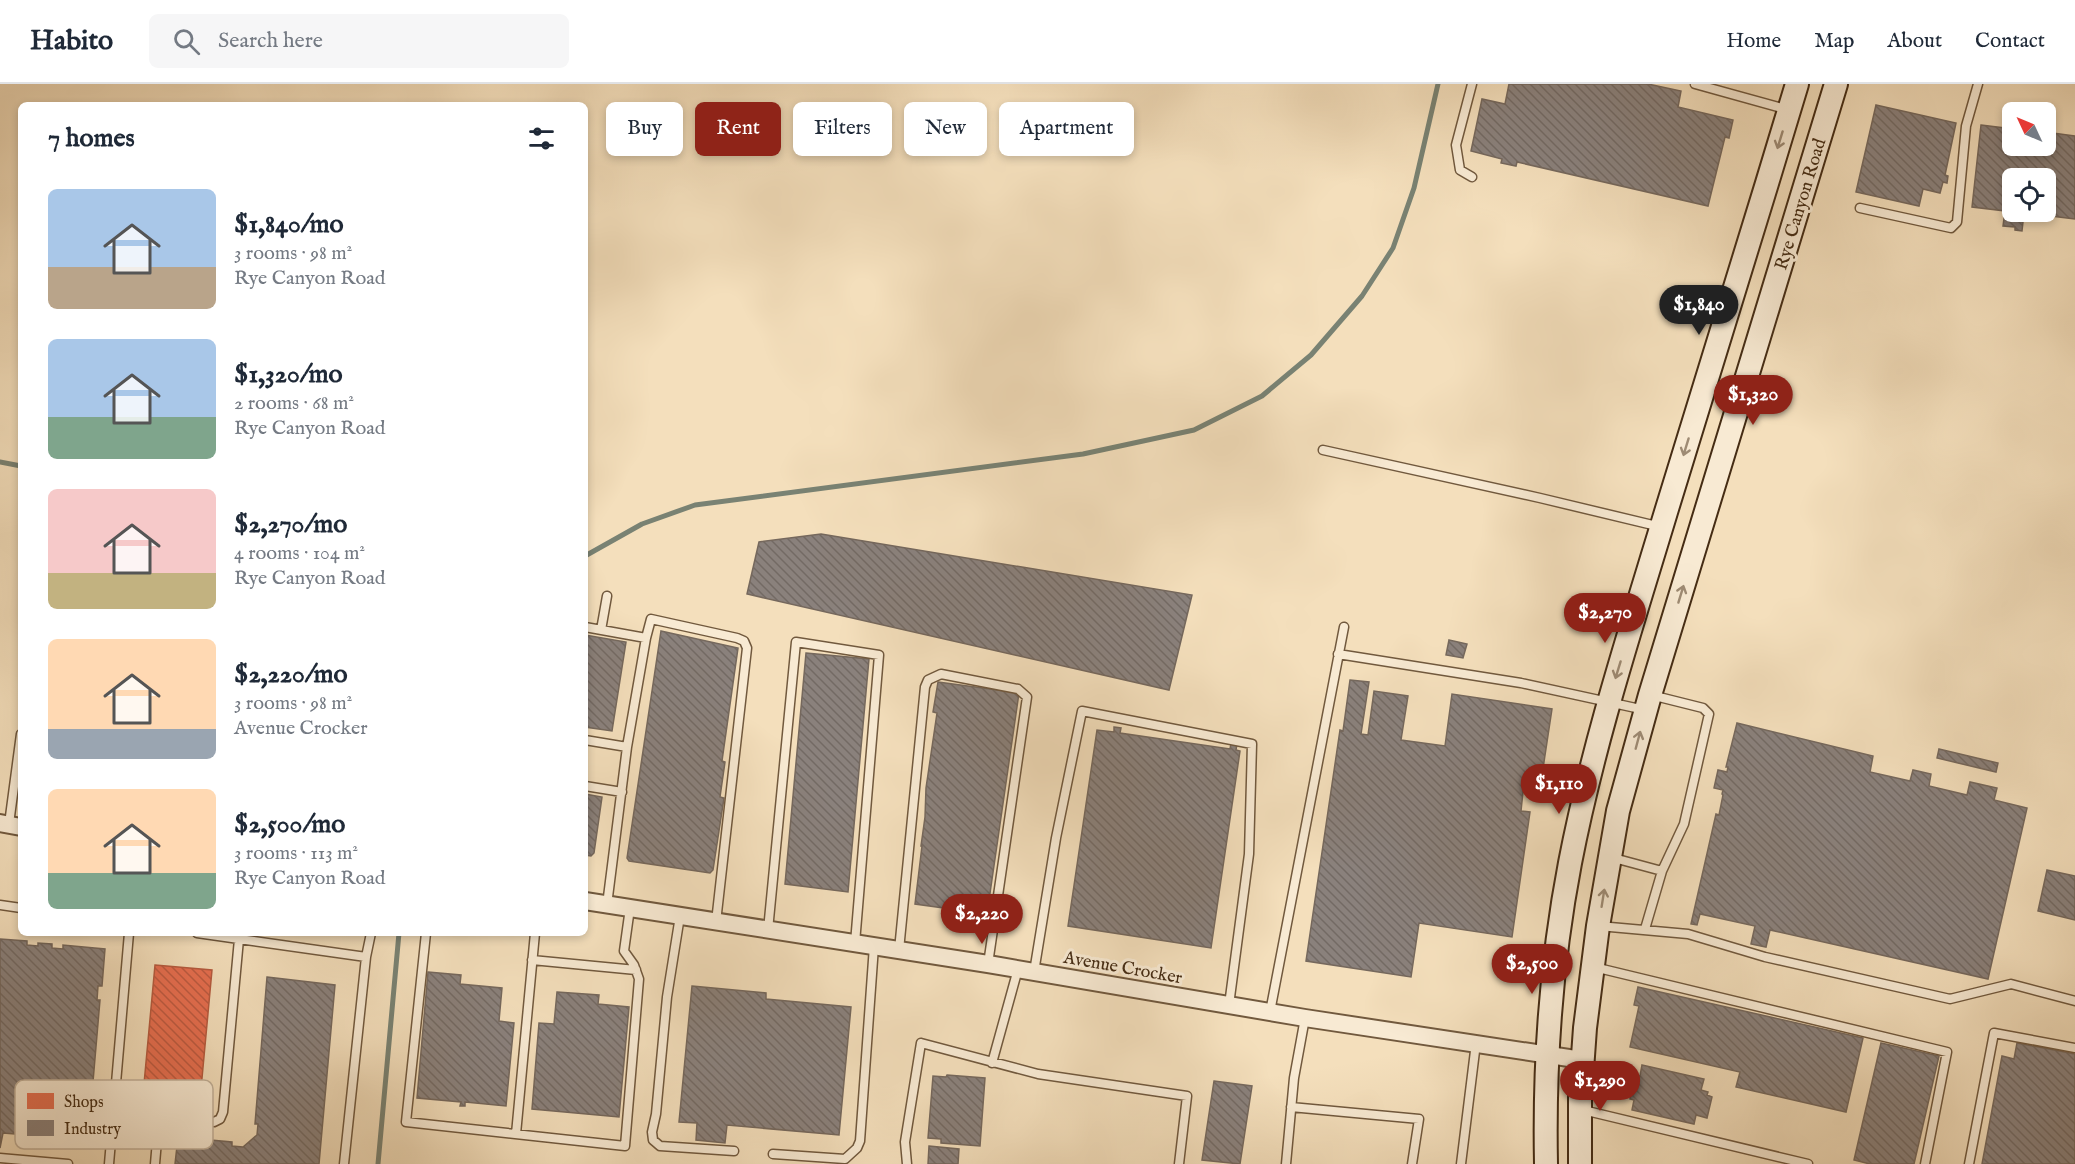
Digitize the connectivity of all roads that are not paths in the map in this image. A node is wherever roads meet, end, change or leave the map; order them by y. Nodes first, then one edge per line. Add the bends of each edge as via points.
1 (1472, 84) edge
2 (1695, 84) edge
3 (1797, 84) edge
4 (1836, 84) edge
5 (1978, 84) edge
6 (1789, 110) junction
7 (1472, 177) dead end
8 (1860, 208) dead end
9 (1323, 450) dead end
10 (1662, 528) junction
11 (607, 596) dead end
12 (1344, 627) dead end
13 (588, 628) edge
14 (602, 630) junction
15 (646, 638) junction
16 (1338, 654) junction
17 (1609, 700) junction
18 (1648, 702) junction
19 (588, 740) edge
20 (627, 747) junction
21 (18, 759) edge
22 (588, 786) edge
23 (622, 792) junction
24 (10, 825) edge
25 (1609, 857) junction
26 (1662, 870) junction
27 (588, 902) edge
28 (0, 905) edge
29 (608, 905) junction
30 (18, 908) edge
31 (630, 908) junction
32 (680, 916) junction
33 (716, 922) junction
34 (1598, 926) junction
35 (1645, 929) junction
36 (768, 930) junction
37 (129, 936) edge
38 (218, 936) edge
39 (370, 936) edge
40 (426, 936) edge
41 (535, 936) edge
42 (239, 939) junction
43 (855, 943) junction
44 (874, 946) junction
45 (899, 950) junction
46 (366, 957) junction
47 (532, 960) junction
48 (988, 964) junction
49 (1593, 967) junction
50 (636, 970) junction
51 (1026, 970) junction
52 (2075, 1001) edge
53 (1229, 1005) junction
54 (1270, 1012) junction
55 (1305, 1018) junction
56 (1476, 1043) junction
57 (2075, 1048) edge
58 (1547, 1054) junction
59 (1582, 1060) junction
60 (992, 1063) junction
61 (116, 1080) edge
62 (1291, 1107) junction
63 (1579, 1109) junction
64 (213, 1122) edge
65 (516, 1134) junction
66 (110, 1149) edge
67 (156, 1149) edge
68 (734, 1151) dead end
69 (773, 1154) dead end
70 (0, 1158) edge
71 (1582, 1163) edge
72 (68, 1164) edge
73 (109, 1164) edge
74 (155, 1164) edge
75 (344, 1164) edge
76 (907, 1164) edge
77 (1179, 1164) edge
78 (1286, 1164) edge
79 (1412, 1164) edge
80 (1461, 1164) edge
81 (1546, 1164) edge
82 (1808, 1164) edge
83 (1925, 1164) edge
84 (1969, 1164) edge

1 - 7 lane via 1456,145 1460,170
2 - 6 lane
3 - 6 main road
18 -> 4 main road, Rye Canyon Road
5 - 8 lane via 1966,126 1954,226
6 -> 10 main road
9 - 10 lane
10 -> 17 main road
11 - 14 lane
12 - 16 lane
13 - 14 lane
14 - 15 lane
15 - 20 lane
15 - 33 lane via 651,619 737,638 747,648
16 - 17 lane
16 - 54 lane
17 - 18 lane
17 - 58 main road via 1569,866
25 -> 18 main road, Rye Canyon Road
18 - 26 lane via 1702,708 1709,714 1684,824
19 - 20 lane
20 - 23 lane
21 - 24 lane
22 - 23 lane
23 - 29 lane
25 - 26 lane
34 -> 25 main road, Rye Canyon Road
26 - 35 lane
27 - 29 street, Avenue Crocker
28 - 30 lane
29 - 31 street, Avenue Crocker
31 - 32 street, Avenue Crocker
31 - 50 lane via 624,951
32 - 33 street, Avenue Crocker
32 - 68 lane via 667,997 653,1140 660,1146
33 - 36 street, Avenue Crocker
34 - 35 lane
34 - 49 main road, Rye Canyon Road
35 - 52 lane via 1688,933 1765,957 1950,999 2011,984
36 - 43 street, Avenue Crocker
36 - 43 lane via 796,642 879,655
37 - 61 lane
38 - 42 lane
39 - 46 lane
40 - 65 lane via 406,1122
41 - 47 lane
42 - 46 lane
42 - 64 lane via 223,1112
43 - 44 street, Avenue Crocker
44 - 45 street, Avenue Crocker
44 - 69 lane via 857,1148 845,1159
45 - 48 street, Avenue Crocker
45 - 48 lane via 926,687 928,680 940,674 1018,689 1027,697
46 - 75 lane
47 - 50 lane
47 - 65 lane
48 - 51 street, Avenue Crocker
49 - 59 main road, Rye Canyon Road
49 - 83 lane via 1947,1052
50 - 65 lane via 639,979 625,1146
51 - 53 street, Avenue Crocker
51 - 53 lane via 1082,711 1252,744 1249,854
51 - 60 lane
53 - 54 street, Avenue Crocker
54 - 55 street, Avenue Crocker
55 - 56 street, Avenue Crocker
55 - 62 lane
56 - 58 street, Avenue Crocker
56 - 80 lane
57 - 84 lane via 1994,1033
58 - 59 street, Avenue Crocker
58 - 81 main road
59 - 63 main road, Rye Canyon Road
60 - 76 lane via 921,1043 905,1142
60 - 77 lane via 1038,1074 1187,1096
62 - 78 lane
62 - 79 lane via 1419,1119
63 - 71 main road, Rye Canyon Road
63 - 82 lane
66 - 73 lane
67 - 74 lane
70 - 72 lane

